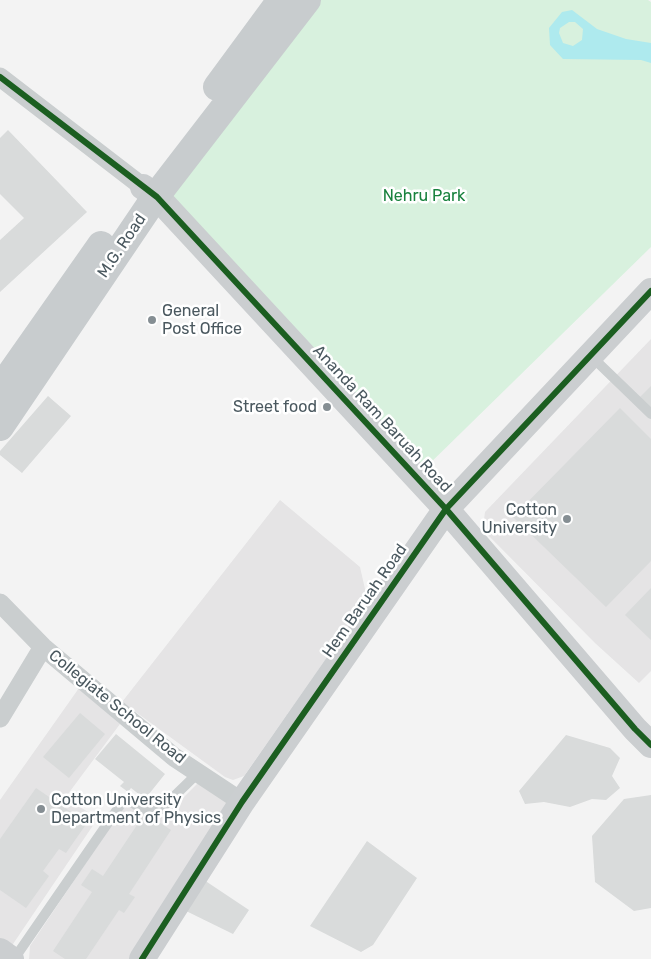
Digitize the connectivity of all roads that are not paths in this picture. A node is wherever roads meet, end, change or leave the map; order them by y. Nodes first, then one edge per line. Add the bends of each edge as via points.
1 (281, 0) edge
2 (307, 0) edge
3 (0, 77) edge
4 (150, 192) junction
5 (651, 291) edge
6 (590, 356) junction
7 (0, 389) edge
8 (651, 414) edge
9 (0, 427) edge
10 (446, 509) junction
11 (0, 603) edge
12 (44, 647) junction
13 (0, 718) edge
14 (651, 744) edge
15 (198, 773) junction
16 (242, 802) junction
17 (0, 951) edge
18 (13, 959) edge
19 (142, 959) edge

1 - 4 main road
2 - 4 main road, M.G. Road
3 - 4 street
4 - 7 main road
4 - 9 main road, M.G. Road
4 - 10 street, Ananda Ram Baruah Road
5 - 6 street, Hem Baruah Road
6 - 8 lane
6 - 10 street, Hem Baruah Road
10 - 14 street, Ananda Ram Baruah Road via 634,729
10 - 16 street, Hem Baruah Road
11 - 12 street, Collegiate School Road
12 - 13 street
12 - 15 street, Collegiate School Road via 174,757
15 - 16 street, Collegiate School Road
15 - 18 lane via 161,809 142,809 123,801
16 - 19 street, Hem Baruah Road
17 - 18 street

